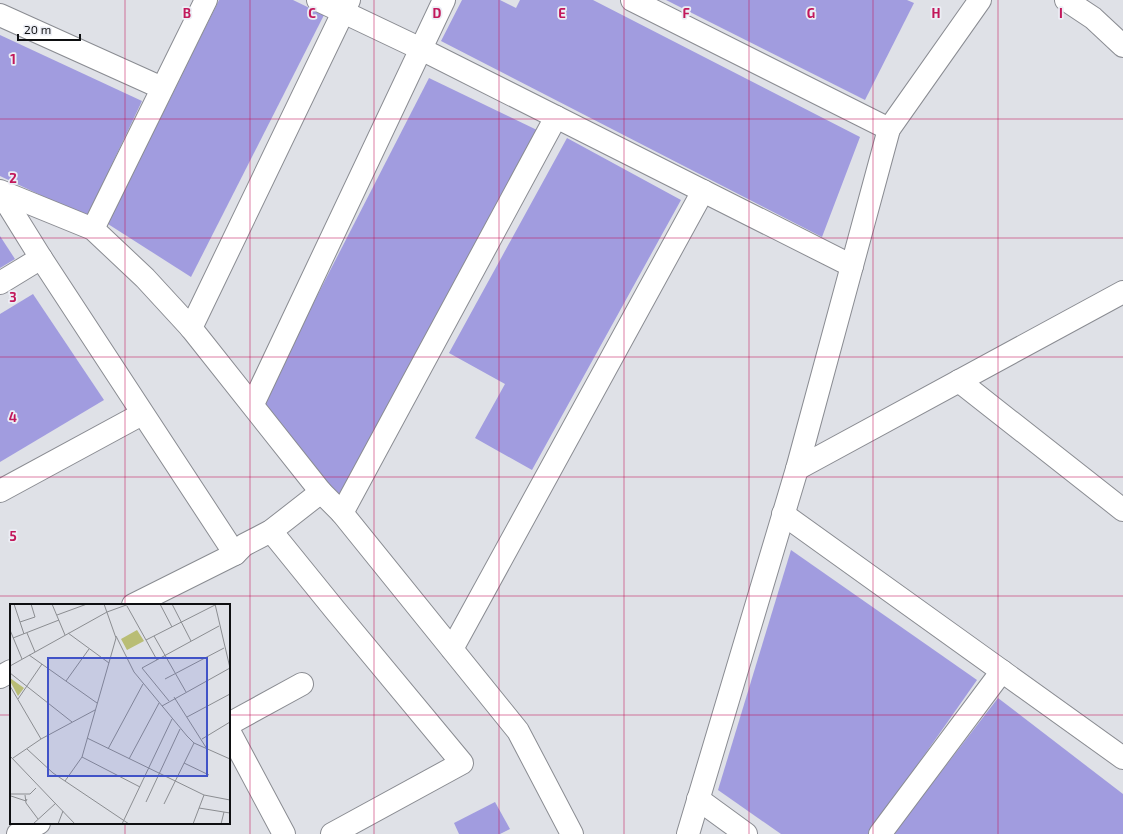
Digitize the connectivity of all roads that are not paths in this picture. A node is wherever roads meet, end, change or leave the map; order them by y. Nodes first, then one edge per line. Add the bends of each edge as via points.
1 (206, 0) edge
2 (318, 0) edge
3 (444, 0) edge
4 (632, 0) edge
5 (980, 0) edge
6 (1066, 0) edge
7 (346, 6) edge
8 (0, 15) edge
9 (1123, 46) edge
10 (420, 49) junction
11 (162, 88) junction
12 (556, 117) junction
13 (889, 129) junction
14 (0, 191) edge
15 (703, 191) junction
16 (93, 229) junction
17 (40, 258) junction
18 (852, 266) junction
19 (0, 283) edge
20 (1123, 292) edge
21 (191, 328) junction
22 (959, 381) junction
23 (253, 404) junction
24 (142, 414) junction
25 (796, 469) junction
26 (0, 491) edge
27 (321, 492) junction
28 (1123, 510) edge
29 (342, 513) junction
30 (783, 514) junction
31 (272, 531) junction
32 (235, 554) junction
33 (155, 600) edge
34 (138, 604) edge
35 (452, 649) junction
36 (1002, 671) junction
37 (10, 672) edge
38 (0, 677) edge
39 (302, 684) dead end
40 (230, 723) edge
41 (230, 733) edge
42 (1123, 758) edge
43 (698, 799) junction
44 (37, 824) edge
45 (358, 828) edge
46 (18, 834) edge
47 (284, 834) edge
48 (332, 834) edge
49 (572, 834) edge
50 (688, 834) edge
51 (746, 834) edge
52 (880, 834) edge

1 - 11 street
2 - 7 street
3 - 10 street
4 - 13 street
5 - 13 street
6 - 9 street via 1093,18
7 - 10 street
7 - 21 street
8 - 11 street
10 - 12 street
10 - 23 street
11 - 16 street
12 - 15 street
12 - 29 street
13 - 18 street
14 - 16 street
14 - 17 street
15 - 18 street
15 - 35 street
16 - 21 street via 145,278
17 - 19 street
17 - 24 street
18 - 25 street
20 - 22 street
21 - 23 street
22 - 25 street
22 - 28 street
23 - 27 street
24 - 26 street
24 - 32 street
25 - 30 street
27 - 29 street
27 - 31 street
29 - 35 street
30 - 36 street
30 - 43 street
31 - 32 street via 244,545
31 - 45 street via 462,762
32 - 33 street
33 - 34 street
35 - 49 street via 518,731
36 - 42 street
36 - 52 street
37 - 38 street
39 - 40 street
41 - 47 street
43 - 50 street
43 - 51 street
44 - 46 street
45 - 48 street

